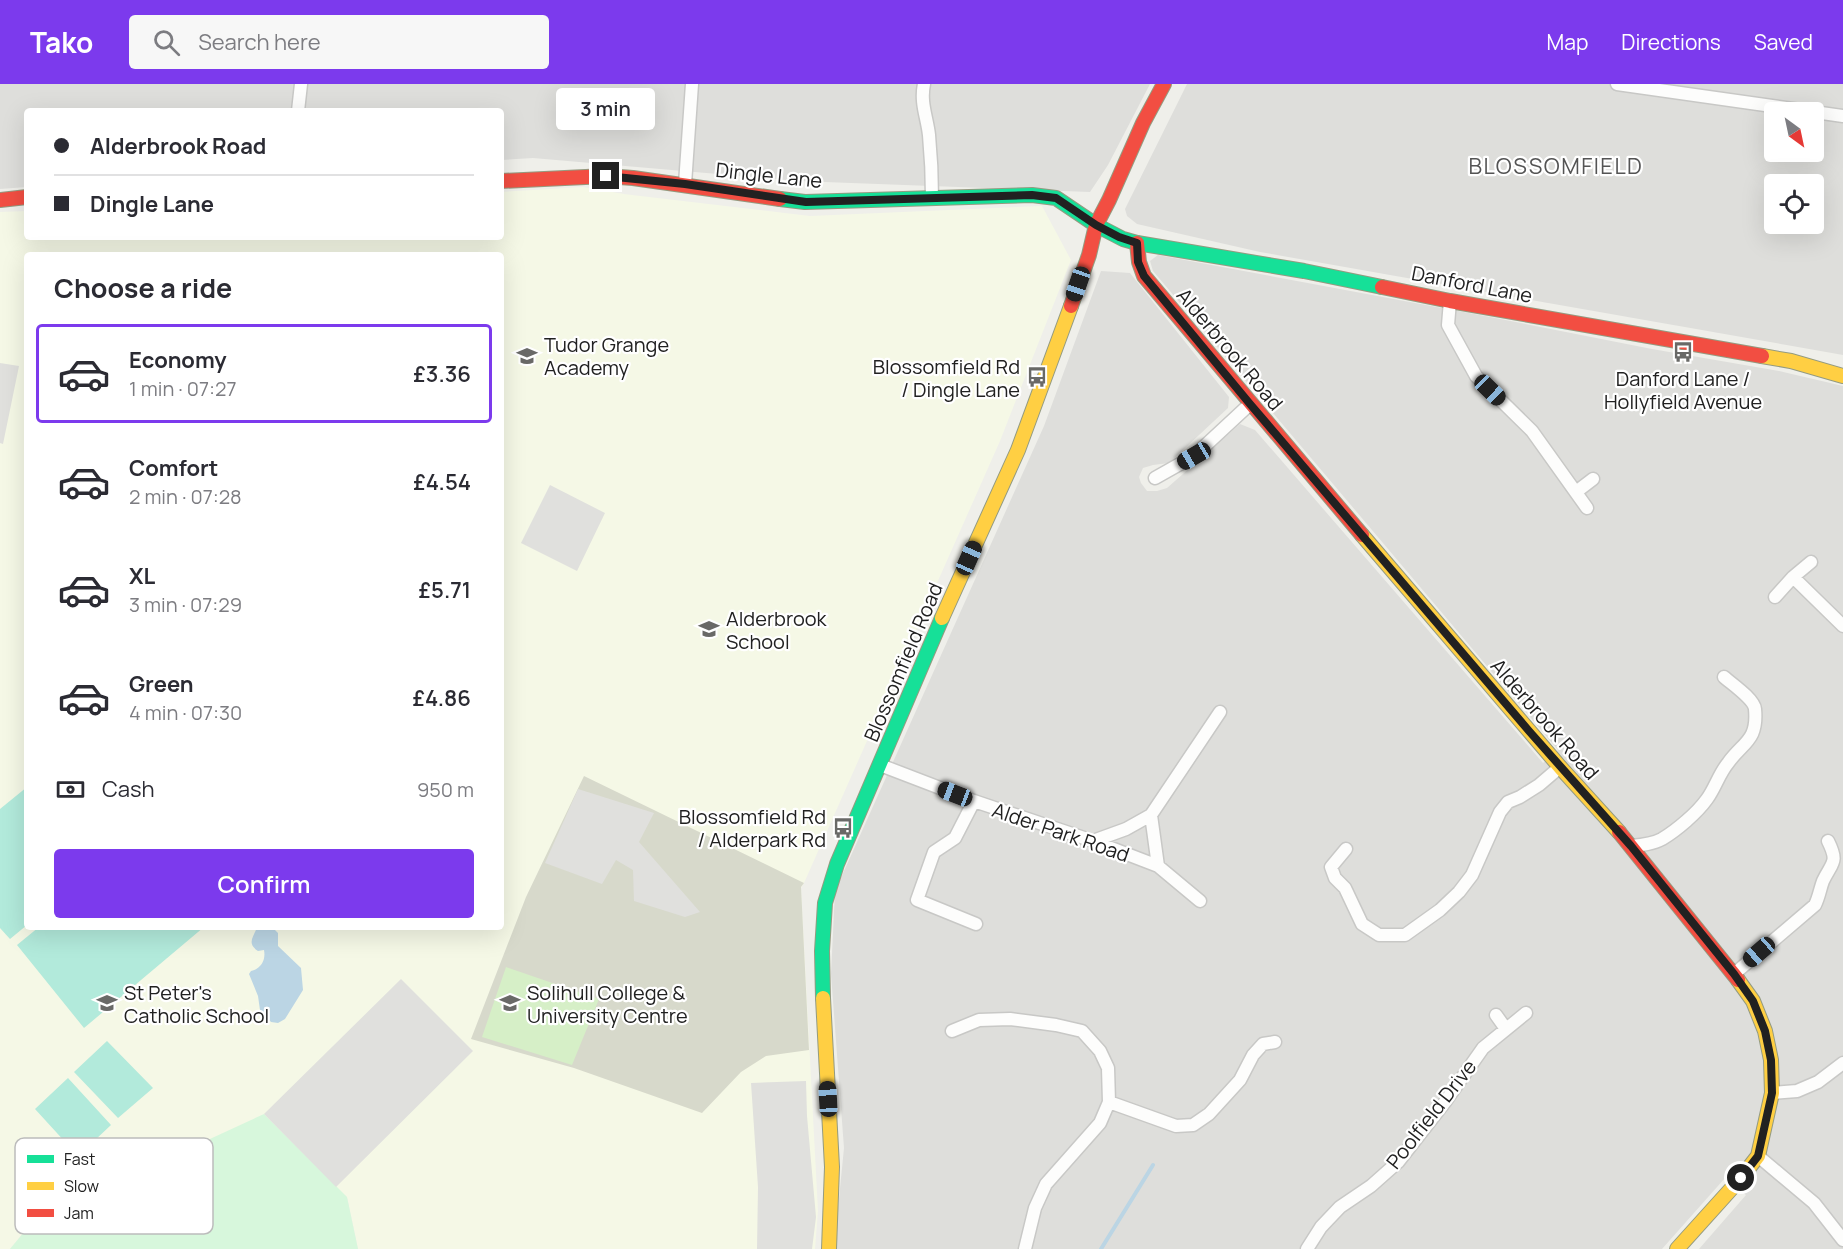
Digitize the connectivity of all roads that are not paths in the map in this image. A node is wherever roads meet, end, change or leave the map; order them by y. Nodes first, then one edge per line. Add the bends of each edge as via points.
1 (301, 84) edge
2 (692, 84) edge
3 (924, 84) edge
4 (1164, 84) edge
5 (1617, 84) edge
6 (298, 108) edge
7 (1843, 116) edge
8 (504, 182) edge
9 (685, 184) junction
10 (932, 197) junction
11 (24, 198) edge
12 (0, 200) edge
13 (1096, 225) junction
14 (1137, 243) junction
15 (1450, 300) junction
16 (1843, 376) edge
17 (1250, 404) junction
18 (1155, 478) dead end
19 (1593, 479) dead end
20 (1576, 492) junction
21 (1587, 508) dead end
22 (1811, 562) dead end
23 (1793, 577) junction
24 (1775, 597) dead end
25 (1843, 626) edge
26 (1724, 677) dead end
27 (1220, 712) dead end
28 (880, 765) junction
29 (1560, 767) junction
30 (974, 801) junction
31 (1151, 815) junction
32 (1093, 841) junction
33 (1828, 841) dead end
34 (1631, 846) junction
35 (1346, 849) dead end
36 (1158, 866) junction
37 (1200, 901) dead end
38 (976, 924) dead end
39 (1734, 974) junction
40 (1526, 1013) dead end
41 (1496, 1015) dead end
42 (1506, 1029) junction
43 (952, 1031) dead end
44 (1275, 1042) dead end
45 (1843, 1063) edge
46 (1772, 1093) junction
47 (1109, 1102) junction
48 (1758, 1156) junction
49 (1843, 1240) edge
50 (829, 1249) edge
51 (1025, 1249) edge
52 (1307, 1249) edge
53 (1677, 1249) edge

1 - 6 street
2 - 9 street
3 - 10 street via 922,106 929,132
4 - 13 street, Blossomfield Road
5 - 7 street
8 - 9 street, Dingle Lane via 606,176
9 - 10 street, Dingle Lane via 806,202
10 - 13 street, Dingle Lane via 1056,198
11 - 12 street
13 - 14 street, Danford Lane
13 - 28 street, Blossomfield Road via 1089,255 1018,450
14 - 15 street, Danford Lane
14 - 17 street, Alderbrook Road via 1144,276
15 - 16 street, Danford Lane via 1791,361
15 - 20 street via 1448,325 1476,376 1532,431
17 - 18 street via 1194,456
17 - 29 street, Alderbrook Road
19 - 20 street
20 - 21 street
22 - 23 street
23 - 24 street
23 - 25 street
26 - 34 street via 1753,701 1754,732 1726,765 1698,810 1661,839
27 - 31 street
28 - 30 street, Alder Park Road
28 - 50 street, Blossomfield Road via 837,864 825,903 823,998 832,1167
29 - 34 street, Alderbrook Road
29 - 35 street via 1539,785 1508,802 1472,875 1459,892 1405,934 1379,934 1362,924 1345,888 1332,872 1331,867
30 - 32 street, Alder Park Road
30 - 38 street via 955,838 934,852 917,900
31 - 32 street
31 - 36 street
32 - 36 street, Alder Park Road
33 - 39 street via 1835,858 1815,904
34 - 39 street, Alderbrook Road
36 - 37 street, Alder Park Road
39 - 46 street, Alderbrook Road via 1753,1001 1765,1031
40 - 42 street, Poolfield Drive
41 - 42 street
42 - 52 street, Poolfield Drive via 1483,1048 1398,1162 1340,1207
43 - 47 street via 979,1020 1010,1019 1082,1031 1100,1051 1108,1068
44 - 47 street via 1263,1044 1240,1080 1209,1114 1193,1125 1176,1126
45 - 46 street via 1818,1082 1797,1091
46 - 48 street, Alderbrook Road
47 - 51 street via 1100,1124 1046,1184 1035,1208
48 - 49 street via 1814,1203
48 - 53 street, Alderbrook Road

